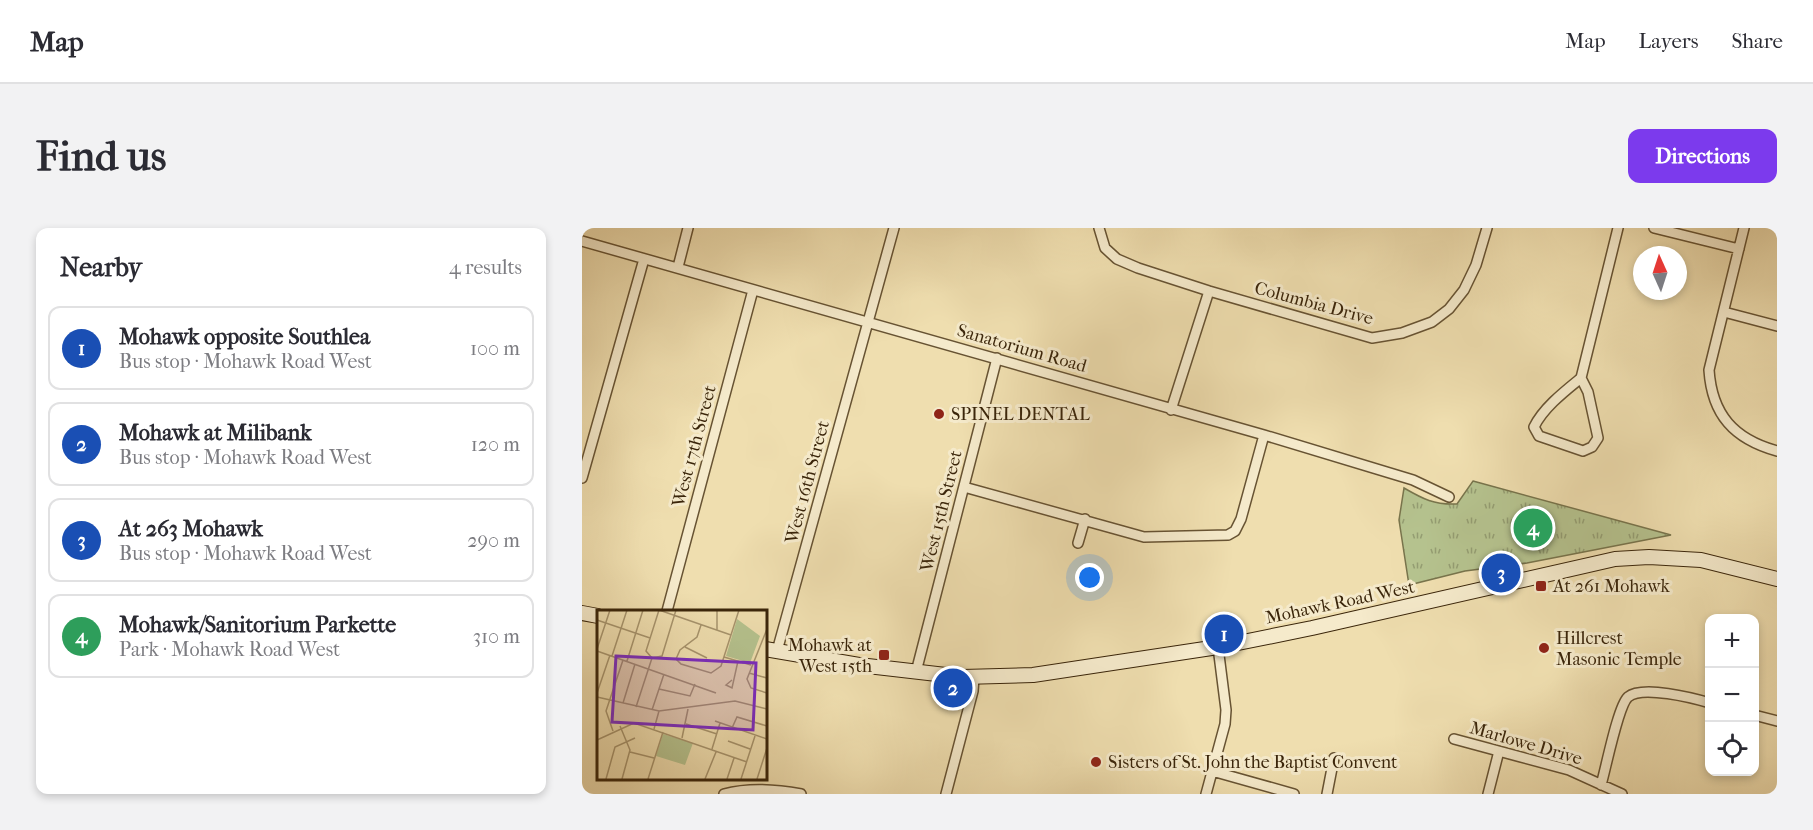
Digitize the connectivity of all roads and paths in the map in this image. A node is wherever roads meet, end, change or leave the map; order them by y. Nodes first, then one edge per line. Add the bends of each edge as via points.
1 (688, 228) edge
2 (894, 228) edge
3 (1100, 228) edge
4 (1487, 228) edge
5 (1618, 228) edge
6 (1654, 228) edge
7 (1744, 228) edge
8 (582, 241) edge
9 (1739, 249) junction
10 (644, 259) junction
11 (678, 267) junction
12 (753, 290) junction
13 (1209, 291) junction
14 (1724, 312) junction
15 (868, 321) junction
16 (1777, 326) edge
17 (997, 358) junction
18 (1581, 378) junction
19 (1171, 410) junction
20 (1264, 435) junction
21 (1777, 451) edge
22 (582, 478) edge
23 (964, 487) junction
24 (1449, 497) dead end
25 (1084, 519) junction
26 (1078, 543) dead end
27 (1777, 579) edge
28 (667, 610) edge
29 (582, 613) edge
30 (597, 616) edge
31 (1218, 647) junction
32 (771, 650) edge
33 (916, 672) junction
34 (974, 678) junction
35 (1705, 702) edge
36 (1759, 716) edge
37 (1777, 721) edge
38 (1454, 739) dead end
39 (1499, 751) junction
40 (1334, 758) dead end
41 (1212, 771) junction
42 (1601, 785) junction
43 (724, 794) edge
44 (801, 794) edge
45 (946, 794) edge
46 (1206, 794) edge
47 (1294, 794) edge
48 (1327, 794) edge
49 (1488, 794) edge
50 (1622, 794) edge

1 - 11 street
2 - 15 street, West 16th Street
3 - 13 street, Columbia Drive via 1105,248 1117,259
4 - 13 street, Columbia Drive via 1476,265 1449,309 1432,322 1402,333 1372,338
5 - 18 street
6 - 9 street
7 - 9 street
8 - 10 street, Sanatorium Road
9 - 14 street
10 - 11 street, Sanatorium Road
10 - 22 street
11 - 12 street, Sanatorium Road
12 - 15 street, Sanatorium Road
12 - 28 street, West 17th Street
13 - 19 street
14 - 16 street
14 - 21 street via 1709,370 1710,388 1728,425 1745,439
15 - 17 street, Sanatorium Road
15 - 32 street, West 16th Street
17 - 19 street, Sanatorium Road
17 - 23 street, West 15th Street
18 - 18 street via 1538,418 1534,427 1539,436 1582,451 1592,447 1598,438
19 - 20 street, Sanatorium Road
20 - 24 street, Sanatorium Road via 1413,480
20 - 25 street via 1241,519 1228,535 1144,537
23 - 25 street
23 - 33 street, West 15th Street
25 - 26 street
27 - 31 main road, Mohawk Road West via 1701,560 1616,559
29 - 30 main road
31 - 34 main road, Mohawk Road West via 1044,674
31 - 41 street via 1226,710
32 - 33 main road, Mohawk Road West
33 - 34 main road, Mohawk Road West
34 - 45 street
35 - 42 street via 1645,692 1627,697
36 - 37 street
38 - 39 street, Marlowe Drive
39 - 42 street, Marlowe Drive via 1569,770
39 - 49 street
40 - 48 street
41 - 46 street
41 - 47 street
42 - 50 street, Marlowe Drive
43 - 44 street via 771,789

